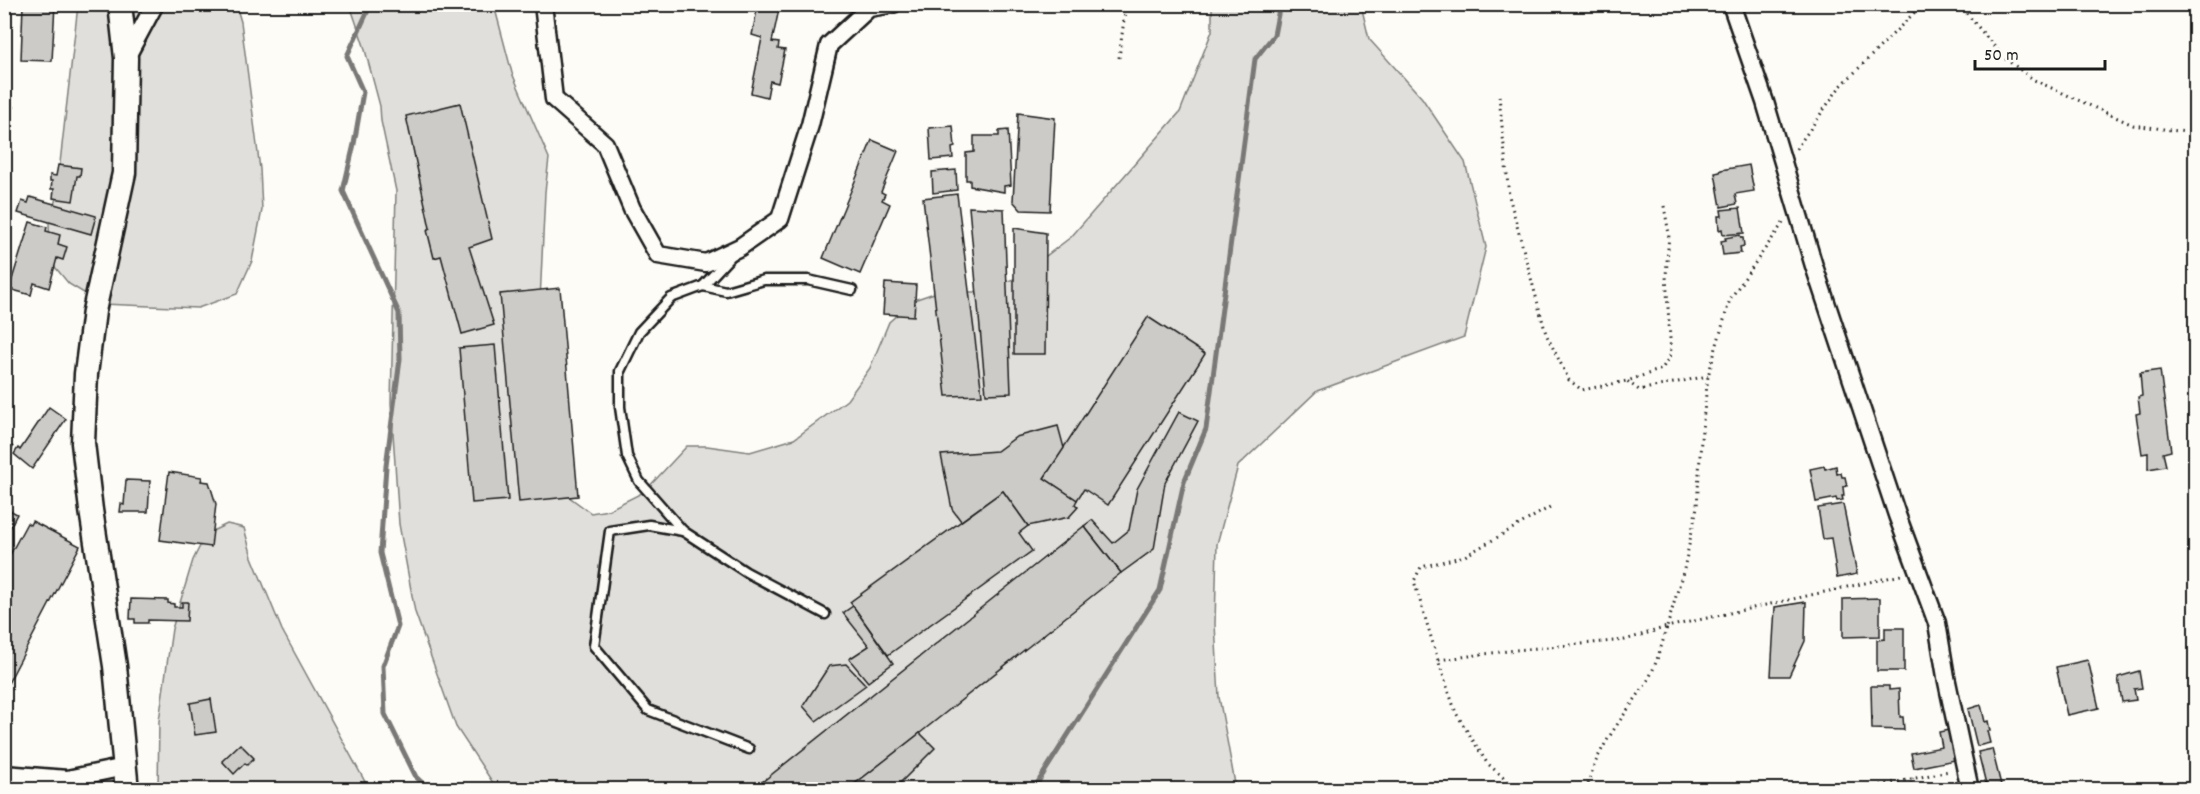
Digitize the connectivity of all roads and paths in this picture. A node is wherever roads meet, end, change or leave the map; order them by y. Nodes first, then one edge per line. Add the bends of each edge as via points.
1 (120, 4) edge
2 (156, 4) edge
3 (543, 4) edge
4 (893, 4) edge
5 (1126, 4) edge
6 (1731, 4) edge
7 (1923, 4) edge
8 (1959, 4) edge
9 (126, 58) junction
10 (1119, 58) dead end
11 (1499, 96) dead end
12 (2196, 128) edge
13 (1781, 157) junction
14 (1664, 206) dead end
15 (1797, 208) junction
16 (740, 247) junction
17 (703, 286) junction
18 (852, 290) dead end
19 (1708, 376) junction
20 (1627, 381) junction
21 (1550, 507) dead end
22 (683, 531) junction
23 (1917, 571) junction
24 (825, 614) dead end
25 (1666, 627) junction
26 (1438, 660) junction
27 (749, 749) dead end
28 (1965, 768) junction
29 (4, 774) edge
30 (1913, 777) junction
31 (126, 778) edge
32 (1517, 789) edge
33 (1587, 789) edge
34 (1851, 789) edge
35 (1909, 789) edge
36 (1970, 789) edge

1 - 9 street
2 - 9 street
3 - 16 street via 554,99 605,144 632,209 658,255 706,263
4 - 16 street via 869,8 829,45 810,125 780,219
5 - 10 path
6 - 13 street
7 - 13 path via 1839,88 1798,148
8 - 12 path via 2003,57 2034,80 2133,125 2186,132
9 - 31 street via 124,173 94,311 83,442 115,666
11 - 20 path via 1509,196 1546,334 1569,380 1582,390
13 - 15 street
14 - 20 path via 1669,234 1666,276 1671,354 1662,369
15 - 19 path via 1730,299
15 - 23 street
16 - 17 lane
17 - 18 lane via 726,291 764,280 808,280
17 - 22 lane via 671,298 639,332 621,371 620,407 627,456 639,481
19 - 20 path via 1640,390
19 - 25 path via 1696,507 1684,569
21 - 26 path via 1465,556 1420,567 1414,581
22 - 24 lane via 746,572
22 - 27 lane via 649,525 610,531 594,646 648,710
23 - 25 path
23 - 28 street via 1937,623
25 - 26 path via 1625,640
25 - 33 path via 1645,686 1605,744
26 - 32 path via 1456,713 1487,763
28 - 30 path
28 - 36 street
29 - 31 street
30 - 34 path
30 - 35 path

